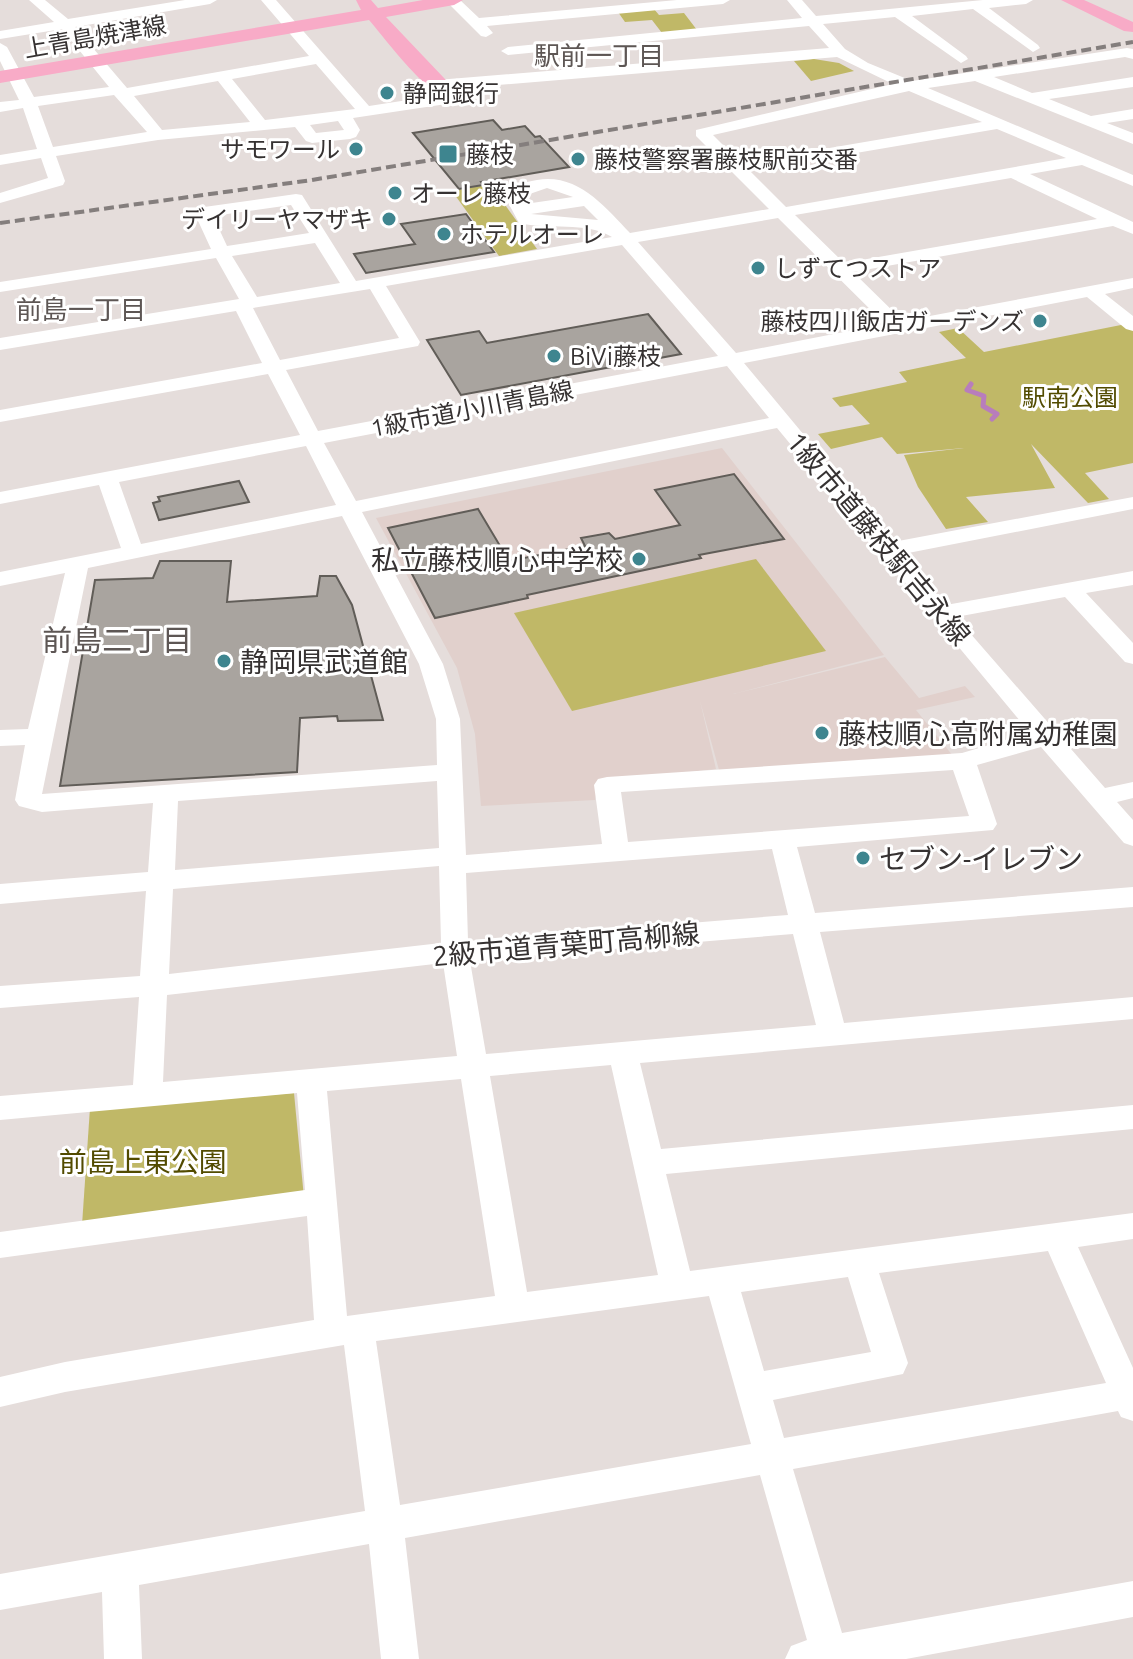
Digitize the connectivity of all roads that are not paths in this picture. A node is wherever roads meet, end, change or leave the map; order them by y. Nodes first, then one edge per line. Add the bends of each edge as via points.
1 (36, 0) edge
2 (210, 0) edge
3 (268, 0) edge
4 (453, 0) edge
5 (723, 0) edge
6 (794, 0) edge
7 (1026, 0) edge
8 (1070, 0) edge
9 (171, 3) edge
10 (608, 5) edge
11 (929, 5) edge
12 (976, 5) junction
13 (367, 7) edge
14 (899, 13) junction
15 (813, 21) junction
16 (475, 23) junction
17 (65, 24) junction
18 (1130, 27) dead end
19 (293, 28) junction
20 (0, 35) edge
21 (631, 39) junction
22 (0, 47) edge
23 (1033, 48) dead end
24 (508, 51) junction
25 (840, 52) junction
26 (1133, 55) edge
27 (318, 59) junction
28 (961, 59) dead end
29 (96, 61) junction
30 (651, 67) junction
31 (8, 76) edge
32 (222, 76) junction
33 (532, 76) junction
34 (977, 76) junction
35 (1133, 82) edge
36 (437, 85) junction
37 (907, 86) junction
38 (119, 92) junction
39 (453, 98) joint
40 (1031, 98) junction
41 (29, 103) junction
42 (0, 107) edge
43 (366, 112) junction
44 (1133, 114) edge
45 (1091, 121) junction
46 (999, 124) junction
47 (261, 126) junction
48 (158, 135) junction
49 (1133, 139) edge
50 (1133, 150) edge
51 (47, 153) junction
52 (0, 160) edge
53 (1089, 162) junction
54 (739, 168) junction
55 (1014, 173) junction
56 (1133, 181) edge
57 (0, 198) edge
58 (782, 213) junction
59 (1113, 221) junction
60 (1133, 229) edge
61 (318, 237) junction
62 (626, 239) junction
63 (221, 252) junction
64 (840, 269) junction
65 (375, 283) junction
66 (1133, 283) edge
67 (0, 287) edge
68 (351, 287) junction
69 (1090, 291) junction
70 (246, 304) junction
71 (1133, 325) edge
72 (899, 328) junction
73 (0, 344) edge
74 (731, 359) junction
75 (276, 367) junction
76 (0, 416) edge
77 (783, 421) junction
78 (311, 439) junction
79 (107, 478) junction
80 (0, 498) edge
81 (1133, 503) edge
82 (351, 510) junction
83 (888, 550) junction
84 (133, 551) junction
85 (78, 563) junction
86 (1133, 578) edge
87 (0, 579) edge
88 (1070, 589) junction
89 (940, 613) junction
90 (1128, 645) edge
91 (39, 737) junction
92 (1046, 737) junction
93 (0, 738) edge
94 (963, 761) junction
95 (448, 772) junction
96 (1133, 790) edge
97 (166, 795) junction
98 (1100, 798) junction
99 (1133, 837) edge
100 (782, 839) junction
101 (616, 851) junction
102 (454, 860) junction
103 (162, 881) junction
104 (0, 894) edge
105 (1133, 897) edge
106 (804, 925) junction
107 (455, 952) junction
108 (153, 986) junction
109 (0, 997) edge
110 (1133, 1008) edge
111 (833, 1035) junction
112 (623, 1053) junction
113 (473, 1065) junction
114 (311, 1079) junction
115 (147, 1093) junction
116 (0, 1108) edge
117 (1133, 1117) edge
118 (647, 1163) junction
119 (322, 1201) junction
120 (1133, 1226) edge
121 (1057, 1235) junction
122 (0, 1245) edge
123 (859, 1261) junction
124 (721, 1280) junction
125 (677, 1286) junction
126 (513, 1308) junction
127 (345, 1330) junction
128 (753, 1388) junction
129 (0, 1392) edge
130 (1130, 1400) edge
131 (773, 1459) junction
132 (385, 1524) junction
133 (120, 1572) junction
134 (0, 1592) edge
135 (1133, 1599) edge
136 (821, 1657) edge
137 (123, 1659) edge
138 (400, 1659) edge

1 - 17 street
2 - 9 street
3 - 19 street
4 - 13 main road, 上青島焼津線
4 - 16 street
5 - 10 street
6 - 15 street
7 - 12 street
8 - 18 main road
9 - 17 street
10 - 16 street
10 - 21 street
11 - 12 street
11 - 14 street
12 - 23 street
13 - 19 main road, 上青島焼津線
13 - 36 main road
14 - 15 street
14 - 28 street
15 - 21 street
15 - 25 street
16 - 24 street
17 - 20 street
17 - 29 street
19 - 27 street
19 - 29 main road, 上青島焼津線
21 - 24 street
21 - 30 street
22 - 31 street
24 - 33 street
25 - 30 street
25 - 37 street
26 - 34 street
27 - 32 street
27 - 43 street
29 - 31 main road, 上青島焼津線
29 - 38 street
30 - 33 street
31 - 41 street
32 - 38 street
32 - 47 street
33 - 36 street
34 - 37 street
34 - 40 street
35 - 40 street
36 - 39 main road
37 - 46 street
37 - 54 street via 702,133
38 - 41 street
38 - 48 street
39 - 43 street
40 - 45 street
41 - 42 street
41 - 51 street
43 - 47 street via 343,115 352,130 339,137 312,138 299,122
44 - 45 street
45 - 49 street
46 - 53 street
46 - 54 street
47 - 48 street
48 - 51 street
50 - 53 street
51 - 52 street
51 - 57 street via 57,181
53 - 55 street
53 - 56 street
54 - 58 street
55 - 58 street
55 - 59 street
58 - 62 street
58 - 64 street
59 - 60 street
59 - 64 street
61 - 63 street
61 - 63 street via 296,199 203,212
61 - 68 street
62 - 62 street, 1級市道藤枝駅吉永線 via 615,228 525,219 512,195 534,186 573,187 588,200
62 - 65 street
62 - 74 street, 1級市道藤枝駅吉永線
63 - 67 street
63 - 70 street
64 - 72 street
65 - 68 street
65 - 75 street via 411,342
66 - 69 street, 1級市道小川青島線
68 - 70 street
69 - 71 street
69 - 72 street, 1級市道小川青島線
70 - 73 street
70 - 75 street
72 - 74 street, 1級市道小川青島線
74 - 77 street, 1級市道藤枝駅吉永線
74 - 78 street, 1級市道小川青島線
75 - 76 street
75 - 78 street
77 - 82 street
77 - 83 street, 1級市道藤枝駅吉永線
78 - 79 street, 1級市道小川青島線
78 - 82 street
79 - 80 street, 1級市道小川青島線
79 - 84 street
81 - 83 street
82 - 84 street
82 - 95 street via 441,691 448,719
83 - 89 street, 1級市道藤枝駅吉永線
84 - 85 street
85 - 87 street
85 - 91 street
86 - 88 street
88 - 89 street
88 - 90 street
89 - 92 street, 1級市道藤枝駅吉永線
91 - 93 street
91 - 97 street via 28,800
92 - 94 street
92 - 98 street, 1級市道藤枝駅吉永線
94 - 100 street via 984,824
94 - 101 street via 607,785
95 - 97 street
95 - 102 street
96 - 98 street
97 - 103 street
98 - 99 street, 1級市道藤枝駅吉永線
100 - 101 street
100 - 106 street
101 - 102 street
102 - 103 street
102 - 107 street
103 - 104 street
103 - 108 street
105 - 106 street, 2級市道青葉町高柳線
106 - 107 street, 2級市道青葉町高柳線
106 - 111 street
107 - 108 street, 2級市道青葉町高柳線
107 - 113 street
108 - 109 street, 2級市道青葉町高柳線
108 - 115 street
110 - 111 street
111 - 112 street
112 - 113 street
112 - 118 street
113 - 114 street
113 - 126 street
114 - 115 street
114 - 119 street
115 - 116 street
117 - 118 street
118 - 125 street
119 - 122 street
119 - 127 street
120 - 121 street
121 - 123 street
121 - 130 street
123 - 124 street
123 - 128 street via 891,1363
124 - 125 street
124 - 128 street
125 - 126 street
126 - 127 street
127 - 129 street
127 - 132 street
128 - 131 street
130 - 131 street
131 - 132 street
131 - 136 street
132 - 133 street
132 - 138 street
133 - 134 street
133 - 137 street
135 - 136 street

